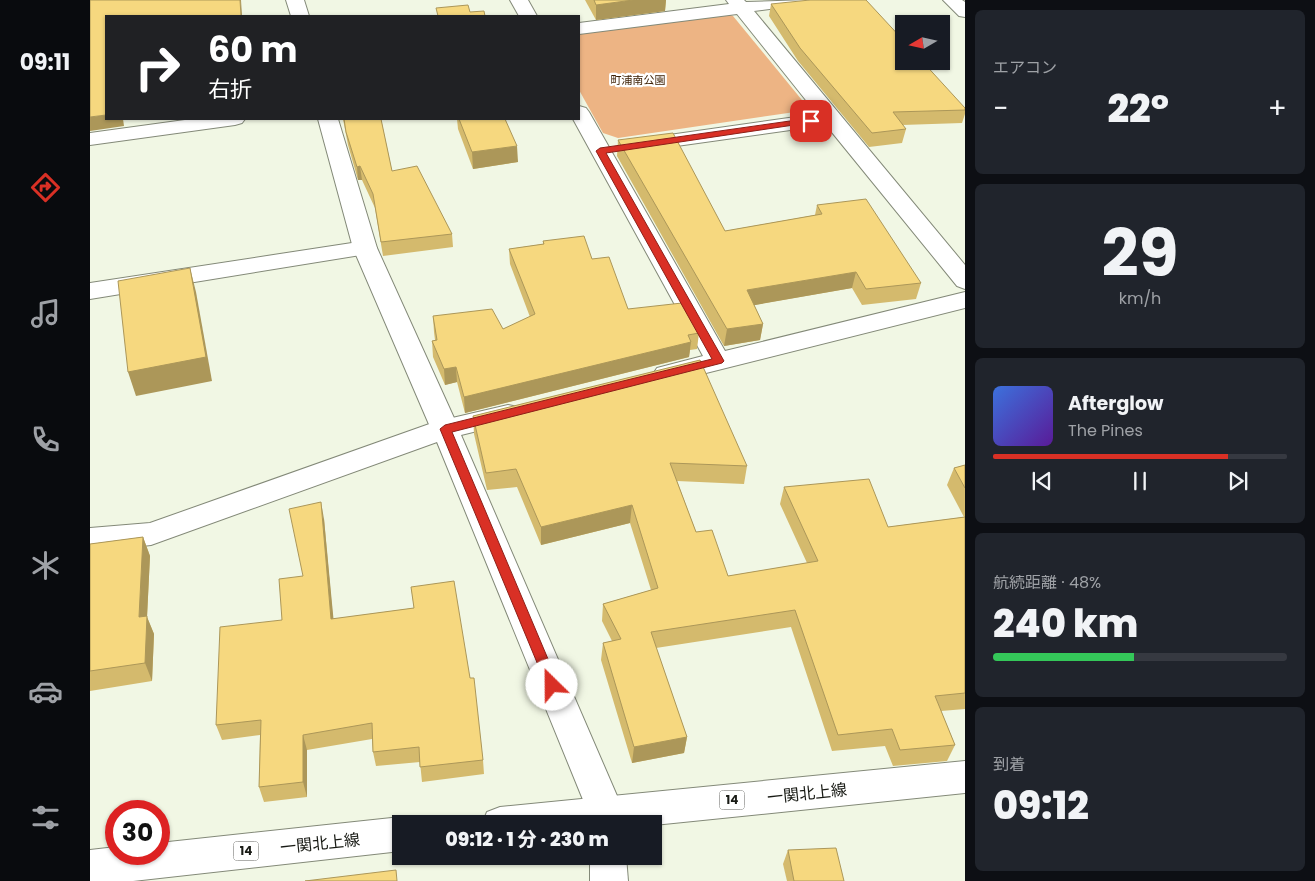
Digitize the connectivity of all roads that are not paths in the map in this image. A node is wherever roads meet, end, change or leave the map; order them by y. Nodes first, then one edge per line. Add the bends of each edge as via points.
1 (296, 0) edge
2 (519, 0) edge
3 (800, 0) edge
4 (952, 0) edge
5 (738, 4) edge
6 (965, 12) edge
7 (300, 15) edge
8 (527, 15) edge
9 (580, 29) edge
10 (580, 114) edge
11 (830, 118) junction
12 (228, 120) edge
13 (328, 120) edge
14 (90, 139) edge
15 (600, 151) junction
16 (365, 248) junction
17 (965, 281) edge
18 (90, 291) edge
19 (965, 300) edge
20 (718, 361) junction
21 (643, 380) edge
22 (529, 408) edge
23 (445, 429) junction
24 (90, 540) edge
25 (965, 777) edge
26 (605, 815) edge
27 (632, 815) edge
28 (392, 835) edge
29 (608, 865) edge
30 (90, 868) edge
31 (609, 881) edge

1 - 7 street
2 - 8 street
3 - 5 street
4 - 6 street
5 - 9 street
5 - 11 street
10 - 15 street
11 - 15 street
11 - 17 street
12 - 14 street
13 - 16 street
15 - 20 street
16 - 18 street
16 - 23 street
19 - 20 street
20 - 21 street
22 - 23 street
23 - 24 street via 151,534
23 - 26 street
25 - 27 street, 一関北上線 / 14
28 - 30 street, 一関北上線 / 14
29 - 31 street

